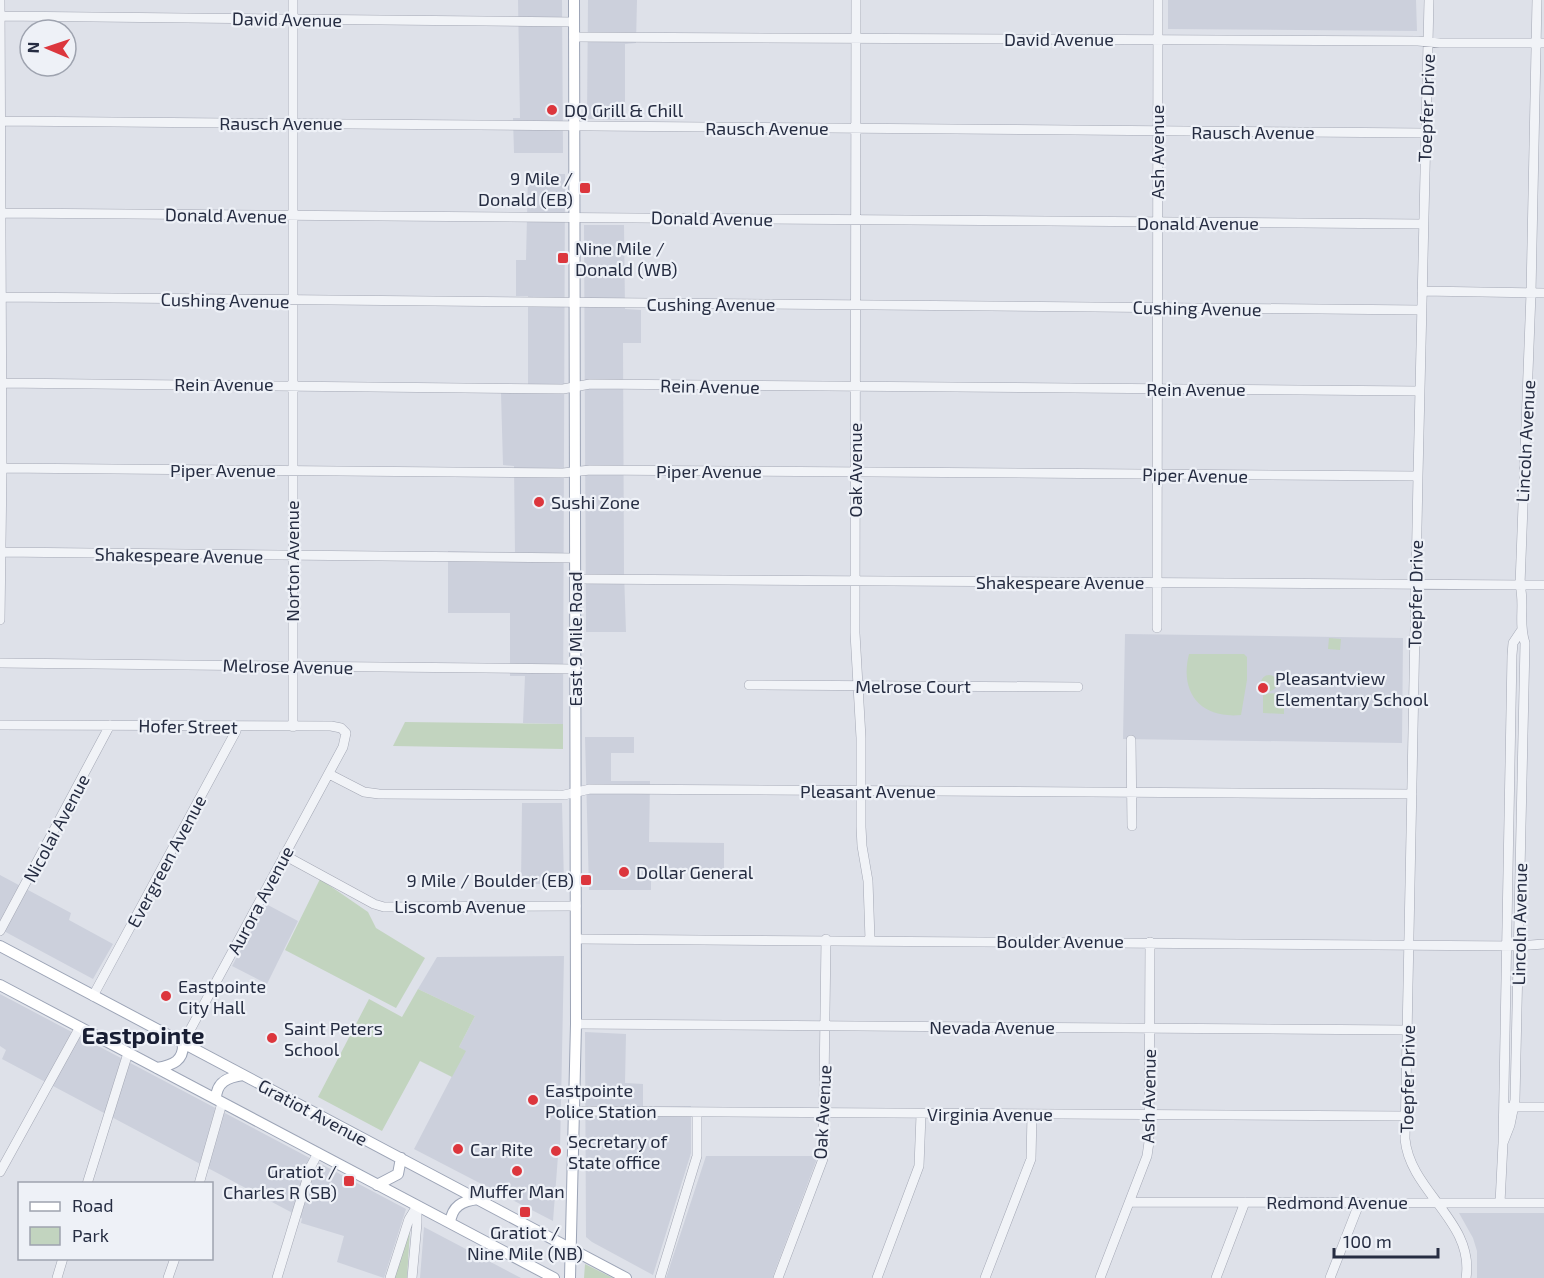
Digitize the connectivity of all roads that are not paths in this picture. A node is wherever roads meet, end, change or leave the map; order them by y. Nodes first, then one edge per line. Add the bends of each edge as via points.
1 (0, 0) edge
2 (292, 0) edge
3 (574, 0) edge
4 (856, 0) edge
5 (1158, 0) edge
6 (1429, 0) edge
7 (1537, 0) edge
8 (0, 16) edge
9 (293, 20) junction
10 (574, 22) junction
11 (574, 37) junction
12 (855, 38) junction
13 (1158, 40) junction
14 (1428, 41) junction
15 (1541, 43) edge
16 (1, 121) edge
17 (294, 123) junction
18 (576, 126) junction
19 (855, 129) junction
20 (1157, 131) junction
21 (1425, 133) junction
22 (1, 213) edge
23 (294, 215) junction
24 (575, 217) junction
25 (856, 220) junction
26 (1157, 222) junction
27 (1423, 224) junction
28 (1422, 291) junction
29 (1531, 293) junction
30 (1544, 293) edge
31 (1, 297) edge
32 (293, 301) junction
33 (574, 303) junction
34 (855, 304) junction
35 (1157, 308) junction
36 (1421, 310) junction
37 (1, 383) edge
38 (293, 385) junction
39 (575, 387) junction
40 (856, 387) junction
41 (1157, 389) junction
42 (1420, 391) junction
43 (1, 468) edge
44 (292, 470) junction
45 (575, 470) junction
46 (855, 472) junction
47 (1157, 474) junction
48 (1418, 476) junction
49 (1, 552) edge
50 (293, 556) junction
51 (575, 558) junction
52 (575, 579) junction
53 (855, 581) junction
54 (1156, 582) junction
55 (1416, 584) junction
56 (1520, 585) junction
57 (1544, 585) edge
58 (0, 620) edge
59 (1157, 628) dead end
60 (1521, 631) junction
61 (0, 663) edge
62 (292, 666) junction
63 (575, 669) junction
64 (748, 685) dead end
65 (858, 686) junction
66 (1078, 687) dead end
67 (0, 725) edge
68 (110, 725) junction
69 (237, 726) junction
70 (292, 727) junction
71 (1131, 740) dead end
72 (337, 758) joint
73 (328, 774) junction
74 (862, 790) junction
75 (576, 793) junction
76 (1131, 793) junction
77 (1412, 794) junction
78 (1132, 826) dead end
79 (284, 855) junction
80 (576, 906) junction
81 (0, 931) edge
82 (576, 939) junction
83 (826, 939) junction
84 (870, 940) junction
85 (1150, 942) junction
86 (1409, 944) junction
87 (1544, 944) edge
88 (0, 946) edge
89 (1505, 946) junction
90 (1518, 946) junction
91 (0, 985) edge
92 (93, 996) junction
93 (576, 1024) junction
94 (825, 1026) junction
95 (80, 1027) junction
96 (1149, 1028) junction
97 (1407, 1030) junction
98 (183, 1043) junction
99 (128, 1053) junction
100 (157, 1068) junction
101 (243, 1075) junction
102 (219, 1101) junction
103 (1503, 1107) junction
104 (1514, 1107) junction
105 (1544, 1107) edge
106 (575, 1111) junction
107 (698, 1113) junction
108 (824, 1113) junction
109 (1032, 1114) junction
110 (1148, 1114) junction
111 (921, 1115) junction
112 (1405, 1116) junction
113 (1503, 1143) junction
114 (318, 1153) junction
115 (401, 1158) junction
116 (0, 1172) edge
117 (88, 1182) edge
118 (199, 1182) edge
119 (377, 1185) junction
120 (478, 1199) junction
121 (1130, 1202) junction
122 (1245, 1202) junction
123 (1357, 1202) junction
124 (1435, 1202) junction
125 (1500, 1203) junction
126 (1544, 1203) edge
127 (417, 1206) junction
128 (450, 1223) junction
129 (571, 1248) junction
130 (62, 1260) edge
131 (174, 1260) edge
132 (57, 1278) edge
133 (168, 1278) edge
134 (277, 1278) edge
135 (390, 1278) edge
136 (412, 1278) edge
137 (554, 1278) edge
138 (570, 1278) edge
139 (626, 1278) edge
140 (660, 1278) edge
141 (778, 1278) edge
142 (877, 1278) edge
143 (985, 1278) edge
144 (1100, 1278) edge
145 (1216, 1278) edge
146 (1330, 1278) edge
147 (1466, 1278) edge

1 - 8 street
2 - 9 street, Norton Avenue
3 - 10 main road, East 9 Mile Road
4 - 12 street, Oak Avenue
5 - 13 street, Ash Avenue
6 - 14 street, Toepfer Drive
7 - 15 street, Lincoln Avenue
8 - 9 street, David Avenue
8 - 16 street
9 - 10 street, David Avenue
9 - 17 street, Norton Avenue
10 - 11 main road, East 9 Mile Road
11 - 12 street, David Avenue
11 - 18 main road, East 9 Mile Road
12 - 13 street, David Avenue
12 - 19 street, Oak Avenue
13 - 14 street, David Avenue
13 - 20 street, Ash Avenue
14 - 15 street, David Avenue
14 - 21 street, Toepfer Drive
15 - 29 street, Lincoln Avenue
16 - 17 street, Rausch Avenue
16 - 22 street
17 - 18 street, Rausch Avenue
17 - 23 street, Norton Avenue
18 - 19 street, Rausch Avenue
18 - 24 main road, East 9 Mile Road
19 - 20 street, Rausch Avenue
19 - 25 street, Oak Avenue
20 - 21 street, Rausch Avenue
20 - 26 street, Ash Avenue
21 - 27 street, Toepfer Drive
22 - 23 street, Donald Avenue
22 - 31 street
23 - 24 street, Donald Avenue
23 - 32 street, Norton Avenue
24 - 25 street, Donald Avenue
24 - 33 main road, East 9 Mile Road
25 - 26 street, Donald Avenue
25 - 34 street, Oak Avenue
26 - 27 street, Donald Avenue
26 - 35 street, Ash Avenue
27 - 28 street, Toepfer Drive
28 - 29 street
28 - 36 street, Toepfer Drive
29 - 30 street
29 - 56 street, Lincoln Avenue
31 - 32 street, Cushing Avenue
31 - 37 street
32 - 33 street, Cushing Avenue
32 - 38 street, Norton Avenue
33 - 34 street, Cushing Avenue
33 - 39 main road, East 9 Mile Road
34 - 35 street, Cushing Avenue
34 - 40 street, Oak Avenue
35 - 36 street, Cushing Avenue
35 - 41 street, Ash Avenue
36 - 42 street, Toepfer Drive
37 - 38 street, Rein Avenue
37 - 43 street
38 - 39 street, Rein Avenue
38 - 44 street, Norton Avenue
39 - 40 street, Rein Avenue
39 - 45 main road, East 9 Mile Road
40 - 41 street, Rein Avenue
40 - 46 street, Oak Avenue
41 - 42 street, Rein Avenue
41 - 47 street, Ash Avenue
42 - 48 street, Toepfer Drive
43 - 44 street, Piper Avenue
43 - 49 street
44 - 45 street, Piper Avenue
44 - 50 street, Norton Avenue
45 - 46 street, Piper Avenue
45 - 51 main road, East 9 Mile Road
46 - 47 street, Piper Avenue
46 - 53 street, Oak Avenue
47 - 48 street, Piper Avenue
47 - 54 street, Ash Avenue
48 - 55 street, Toepfer Drive
49 - 50 street, Shakespeare Avenue
49 - 58 street
50 - 51 street, Shakespeare Avenue
50 - 62 street, Norton Avenue
51 - 52 main road, East 9 Mile Road
52 - 53 street, Shakespeare Avenue
52 - 63 main road, East 9 Mile Road
53 - 54 street, Shakespeare Avenue
53 - 65 street, Oak Avenue
54 - 55 street, Shakespeare Avenue
54 - 59 street, Ash Avenue
55 - 56 street, Shakespeare Avenue
55 - 77 street, Toepfer Drive
56 - 57 street, Shakespeare Avenue
56 - 60 street, Lincoln Avenue
60 - 89 street, Lincoln Avenue via 1512,655
60 - 90 street, Lincoln Avenue via 1525,643
61 - 62 street, Melrose Avenue
62 - 63 street, Melrose Avenue
62 - 70 street, Norton Avenue
63 - 75 main road, East 9 Mile Road
64 - 65 street, Melrose Court
65 - 66 street, Melrose Court
65 - 74 street, Oak Avenue
67 - 68 street, Hofer Street
68 - 69 street, Hofer Street
68 - 81 street, Nicolai Avenue
69 - 70 street, Hofer Street
69 - 92 street, Evergreen Avenue
70 - 72 street, Hofer Street via 342,728 345,741
71 - 76 street
72 - 73 street, Aurora Avenue
73 - 75 street, Pleasant Avenue via 364,792 379,794
73 - 79 street, Aurora Avenue
74 - 75 street, Pleasant Avenue via 590,789
74 - 76 street, Pleasant Avenue
74 - 84 street, Oak Avenue via 861,837 868,881
75 - 80 main road, East 9 Mile Road
76 - 77 street, Pleasant Avenue
76 - 78 street
77 - 86 street, Toepfer Drive
79 - 80 street, Liscomb Avenue via 384,907
79 - 98 street, Aurora Avenue
80 - 82 main road, East 9 Mile Road
82 - 83 street, Boulder Avenue
82 - 93 main road, East 9 Mile Road
83 - 84 street, Boulder Avenue
83 - 94 street, Oak Avenue
84 - 85 street, Boulder Avenue
85 - 86 street, Boulder Avenue
85 - 96 street, Ash Avenue
86 - 89 street, Boulder Avenue
86 - 97 street, Toepfer Drive
87 - 90 street, Boulder Avenue
88 - 92 main road, Gratiot Avenue
89 - 90 street, Boulder Avenue
89 - 103 street, Lincoln Avenue
90 - 104 street, Lincoln Avenue
91 - 95 main road, Gratiot Avenue
92 - 98 main road, Gratiot Avenue
93 - 94 street, Nevada Avenue
93 - 106 main road, East 9 Mile Road
94 - 96 street, Nevada Avenue
94 - 108 street, Oak Avenue
95 - 99 main road, Gratiot Avenue
95 - 116 street
96 - 97 street, Nevada Avenue
96 - 110 street, Ash Avenue
97 - 112 street, Toepfer Drive
98 - 100 main road via 179,1060
98 - 101 main road, Gratiot Avenue
99 - 100 main road, Gratiot Avenue
99 - 117 street
100 - 102 main road, Gratiot Avenue
101 - 102 main road via 221,1082 217,1089
101 - 115 main road, Gratiot Avenue
102 - 114 main road, Gratiot Avenue
102 - 118 street
103 - 104 street
103 - 113 street, Lincoln Avenue
104 - 105 street
104 - 113 street, Lincoln Avenue
106 - 107 street, Virginia Avenue
106 - 129 main road, East 9 Mile Road
107 - 108 street, Virginia Avenue
107 - 140 street via 697,1156
108 - 111 street, Virginia Avenue
108 - 141 street, Oak Avenue via 823,1159
109 - 110 street, Virginia Avenue
109 - 111 street, Virginia Avenue
109 - 143 street via 1031,1159
110 - 112 street, Virginia Avenue
110 - 121 street, Ash Avenue via 1149,1142
111 - 142 street via 919,1166
112 - 124 street, Toepfer Drive via 1409,1157
113 - 125 street, Lincoln Avenue
114 - 119 main road, Gratiot Avenue
114 - 134 street
115 - 119 main road via 399,1174
115 - 120 main road, Gratiot Avenue
119 - 127 main road, Gratiot Avenue
120 - 128 main road via 457,1206
120 - 129 main road, Gratiot Avenue
121 - 122 street, Redmond Avenue
121 - 144 street, Ash Avenue
122 - 123 street, Redmond Avenue
122 - 145 street
123 - 124 street, Redmond Avenue
123 - 146 street
124 - 125 street, Redmond Avenue
124 - 147 street, Toepfer Drive via 1463,1243 1468,1264
125 - 126 street, Redmond Avenue
127 - 128 main road, Gratiot Avenue
127 - 135 street via 408,1219
127 - 136 street
128 - 137 main road, Gratiot Avenue
129 - 138 main road, East 9 Mile Road
129 - 139 main road, Gratiot Avenue
130 - 132 street
131 - 133 street

